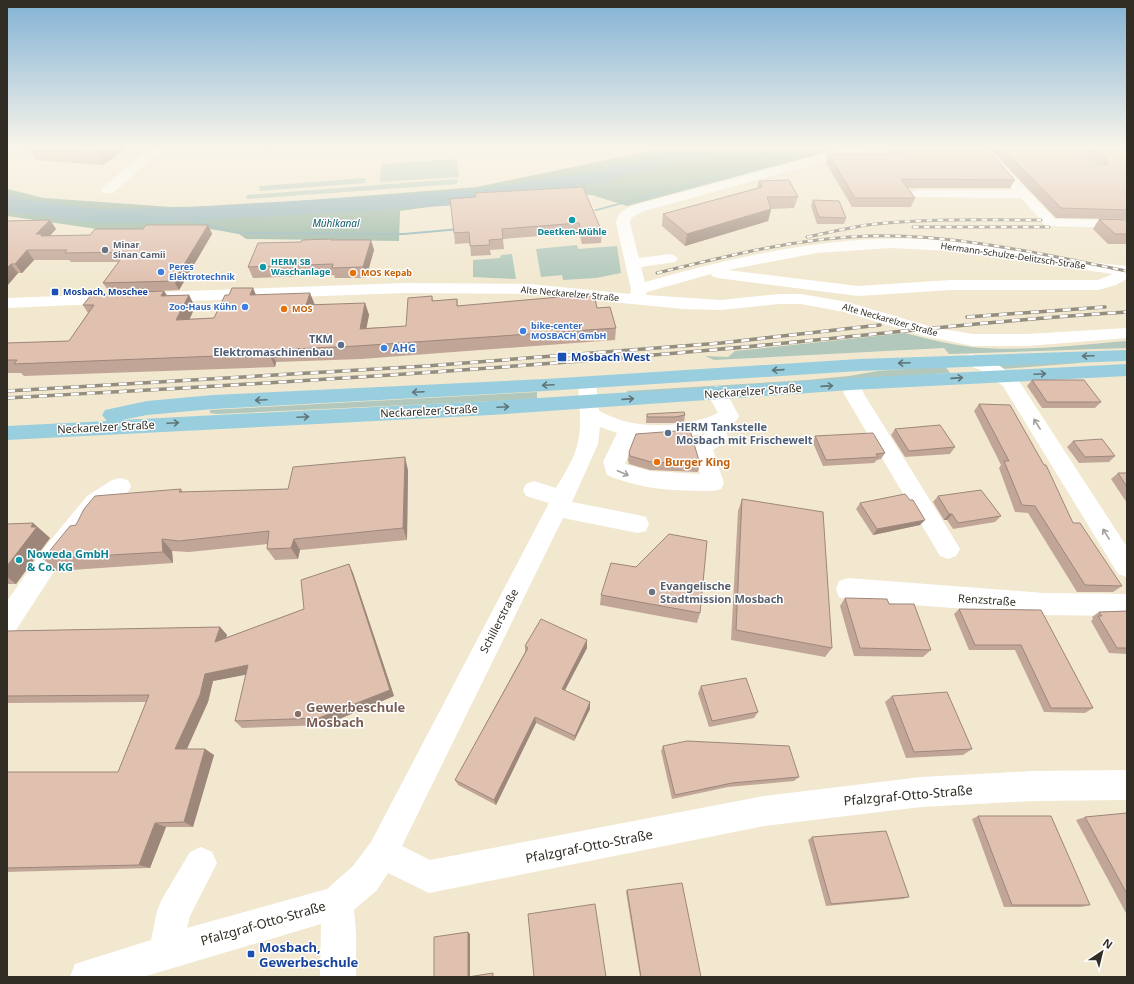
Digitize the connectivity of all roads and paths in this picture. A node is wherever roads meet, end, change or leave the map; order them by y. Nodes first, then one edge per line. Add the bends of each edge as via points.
1 (693, 192) edge
2 (918, 194) edge
3 (1024, 194) joint
4 (1127, 224) edge
5 (670, 259) dead end
6 (632, 263) junction
7 (701, 271) junction
8 (1127, 271) edge
9 (86, 286) dead end
10 (638, 295) junction
11 (75, 300) junction
12 (7, 303) edge
13 (1127, 333) edge
14 (1127, 355) edge
15 (971, 360) junction
16 (1127, 370) edge
17 (1001, 376) junction
18 (851, 384) junction
19 (717, 393) junction
20 (589, 400) junction
21 (713, 424) junction
22 (630, 429) junction
23 (7, 433) edge
24 (120, 486) dead end
25 (534, 490) dead end
26 (560, 503) junction
27 (638, 524) dead end
28 (948, 550) dead end
29 (1127, 567) edge
30 (848, 590) dead end
31 (1127, 605) edge
32 (7, 622) edge
33 (1127, 785) edge
34 (382, 853) junction
35 (201, 863) dead end
36 (336, 902) junction
37 (165, 953) junction
38 (88, 977) edge
39 (338, 977) edge

1 - 6 street via 630,212 624,218 623,224
2 - 3 street
3 - 4 street via 1051,223
5 - 6 street
6 - 10 street
7 - 8 street, Hermann-Schulze-Delitzsch-Straße via 807,250 868,243 960,247 1075,266
7 - 8 street via 875,291 951,285 1098,285 1111,283
7 - 10 street, Hermann-Schulze-Delitzsch-Straße
9 - 11 street
10 - 11 street, Alte Neckarelzer Straße via 530,289 405,288 176,297 143,294
10 - 13 street, Alte Neckarelzer Straße via 683,304 720,305 801,299 847,307 930,332 973,340 1027,340
11 - 12 street, Alte Neckarelzer Straße
14 -> 15 main road
15 - 17 street via 987,366
15 -> 20 main road via 859,365
17 -> 16 main road, Neckarelzer Straße
18 -> 17 main road, Neckarelzer Straße
29 -> 17 street via 1026,406 1010,382
19 -> 18 main road, Neckarelzer Straße
18 - 28 street via 854,394
20 -> 19 main road, Neckarelzer Straße
19 - 21 street via 729,416
20 - 22 street
20 - 23 main road, Neckarelzer Straße
20 - 26 street, Schillerstraße via 588,444
21 - 22 street via 691,431 650,432
22 -> 21 street via 614,462 615,470 627,475 660,481 713,483 702,450 718,437
24 - 32 street via 96,502 52,554
25 - 26 street
26 - 27 street
26 - 34 street, Schillerstraße
30 - 31 street, Renzstraße via 1044,604
33 - 34 street, Pfalzgraf-Otto-Straße via 1034,786 921,792 764,811 429,877
34 - 36 street, Pfalzgraf-Otto-Straße via 365,878
35 - 37 street via 174,911
36 - 37 street, Pfalzgraf-Otto-Straße
36 - 39 street via 339,933
37 - 38 street, Pfalzgraf-Otto-Straße

